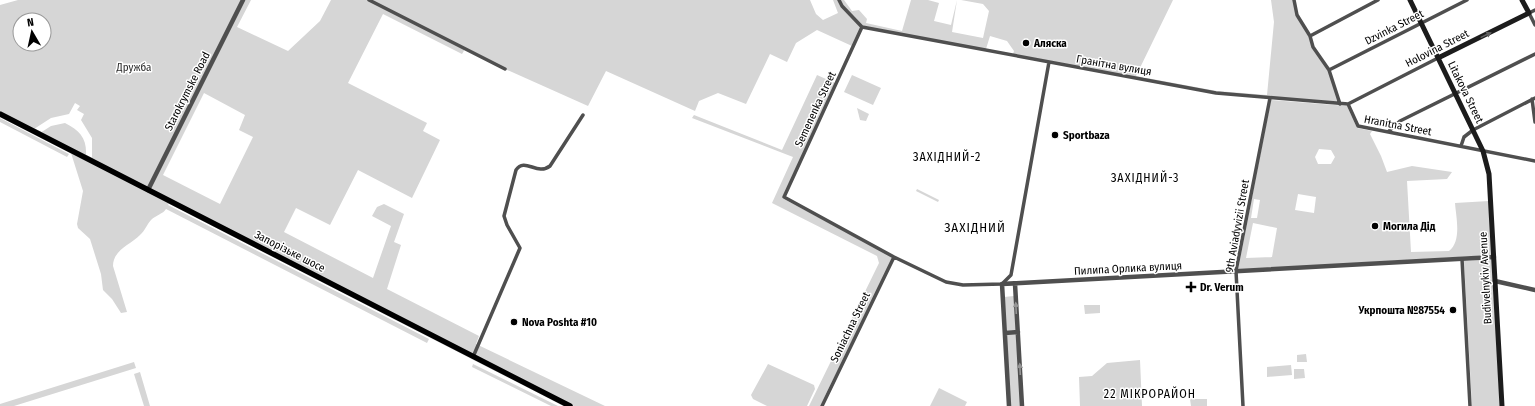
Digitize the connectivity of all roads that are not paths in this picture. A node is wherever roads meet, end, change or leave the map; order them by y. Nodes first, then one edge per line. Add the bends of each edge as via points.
1 (243, 0) edge
2 (369, 0) edge
3 (839, 0) edge
4 (1294, 0) edge
5 (1378, 0) edge
6 (1410, 0) edge
7 (1467, 0) edge
8 (1522, 0) edge
9 (1535, 10) edge
10 (1529, 13) junction
11 (1421, 23) junction
12 (1535, 25) edge
13 (862, 27) junction
14 (1310, 36) junction
15 (1535, 54) edge
16 (1438, 58) junction
17 (1049, 62) junction
18 (505, 69) dead end
19 (1329, 70) junction
20 (1456, 94) junction
21 (1270, 98) junction
22 (1533, 99) edge
23 (1340, 104) junction
24 (1348, 104) junction
25 (0, 114) edge
26 (583, 115) dead end
27 (1535, 122) edge
28 (1473, 130) junction
29 (1388, 132) junction
30 (1461, 146) junction
31 (1483, 150) junction
32 (1535, 161) edge
33 (148, 190) junction
34 (784, 197) joint
35 (894, 257) junction
36 (1494, 257) junction
37 (1462, 259) junction
38 (1236, 272) junction
39 (1011, 275) junction
40 (1495, 281) junction
41 (1002, 284) junction
42 (1015, 284) junction
43 (1535, 290) edge
44 (1005, 332) junction
45 (1018, 332) junction
46 (473, 356) junction
47 (570, 406) edge
48 (822, 406) edge
49 (1009, 406) edge
50 (1022, 406) edge
51 (1243, 406) edge
52 (1470, 406) edge
53 (1502, 406) edge

1 - 33 street, Starokrymske Road
2 - 18 street
3 - 13 street
4 - 14 street via 1297,15
5 - 14 street
6 - 11 main road, Litakova Street
7 - 11 street, Dzvinka Street
8 - 10 main road
9 - 10 street, Holovina Street
10 - 12 street
16 -> 10 main road, Holovina Street
11 - 16 main road, Litakova Street
11 - 19 street, Dzvinka Street
13 - 17 street, Гранітна вулиця
13 - 34 street, Semenenka Street
14 - 19 street via 1313,47
15 - 20 street
16 - 20 main road, Litakova Street
16 - 24 street, Holovina Street
17 - 21 street, Гранітна вулиця via 1216,93
17 - 39 street
19 - 23 street
20 - 28 main road, Litakova Street
20 - 29 street via 1400,121
21 - 23 street
21 - 38 street, 9th Aviadyvizii Street
22 - 27 street
22 - 28 street
23 - 24 street
24 - 29 street, Hranitna Street via 1358,126
25 - 33 main road, Запорізьке шосе
26 - 46 street via 550,166 542,170 523,165 516,170 504,216 520,248
28 - 30 street via 1464,137
28 - 31 main road, Litakova Street
29 - 30 street, Hranitna Street
30 - 31 street, Hranitna Street
31 - 32 street, Hranitna Street
31 - 36 main road, Budivelnykiv Avenue via 1489,174
33 - 46 main road, Запорізьке шосе
34 - 35 street, Пилипа Орлика вулиця
35 - 41 street, Пилипа Орлика вулиця via 953,284
35 - 48 street, Soniachna Street
36 - 37 street, Пилипа Орлика вулиця
36 - 40 main road, Budivelnykiv Avenue
37 - 38 street, Пилипа Орлика вулиця
37 - 52 street
38 - 42 street, Пилипа Орлика вулиця
38 - 51 street, 9th Aviadyvizii Street
39 - 41 street
39 - 42 street
40 - 43 street
40 - 53 main road, Budivelnykiv Avenue
41 - 42 street, Пилипа Орлика вулиця
41 - 44 street
45 -> 42 street
44 - 45 street
44 - 49 street
50 -> 45 street
46 - 47 main road, Запорізьке шосе

